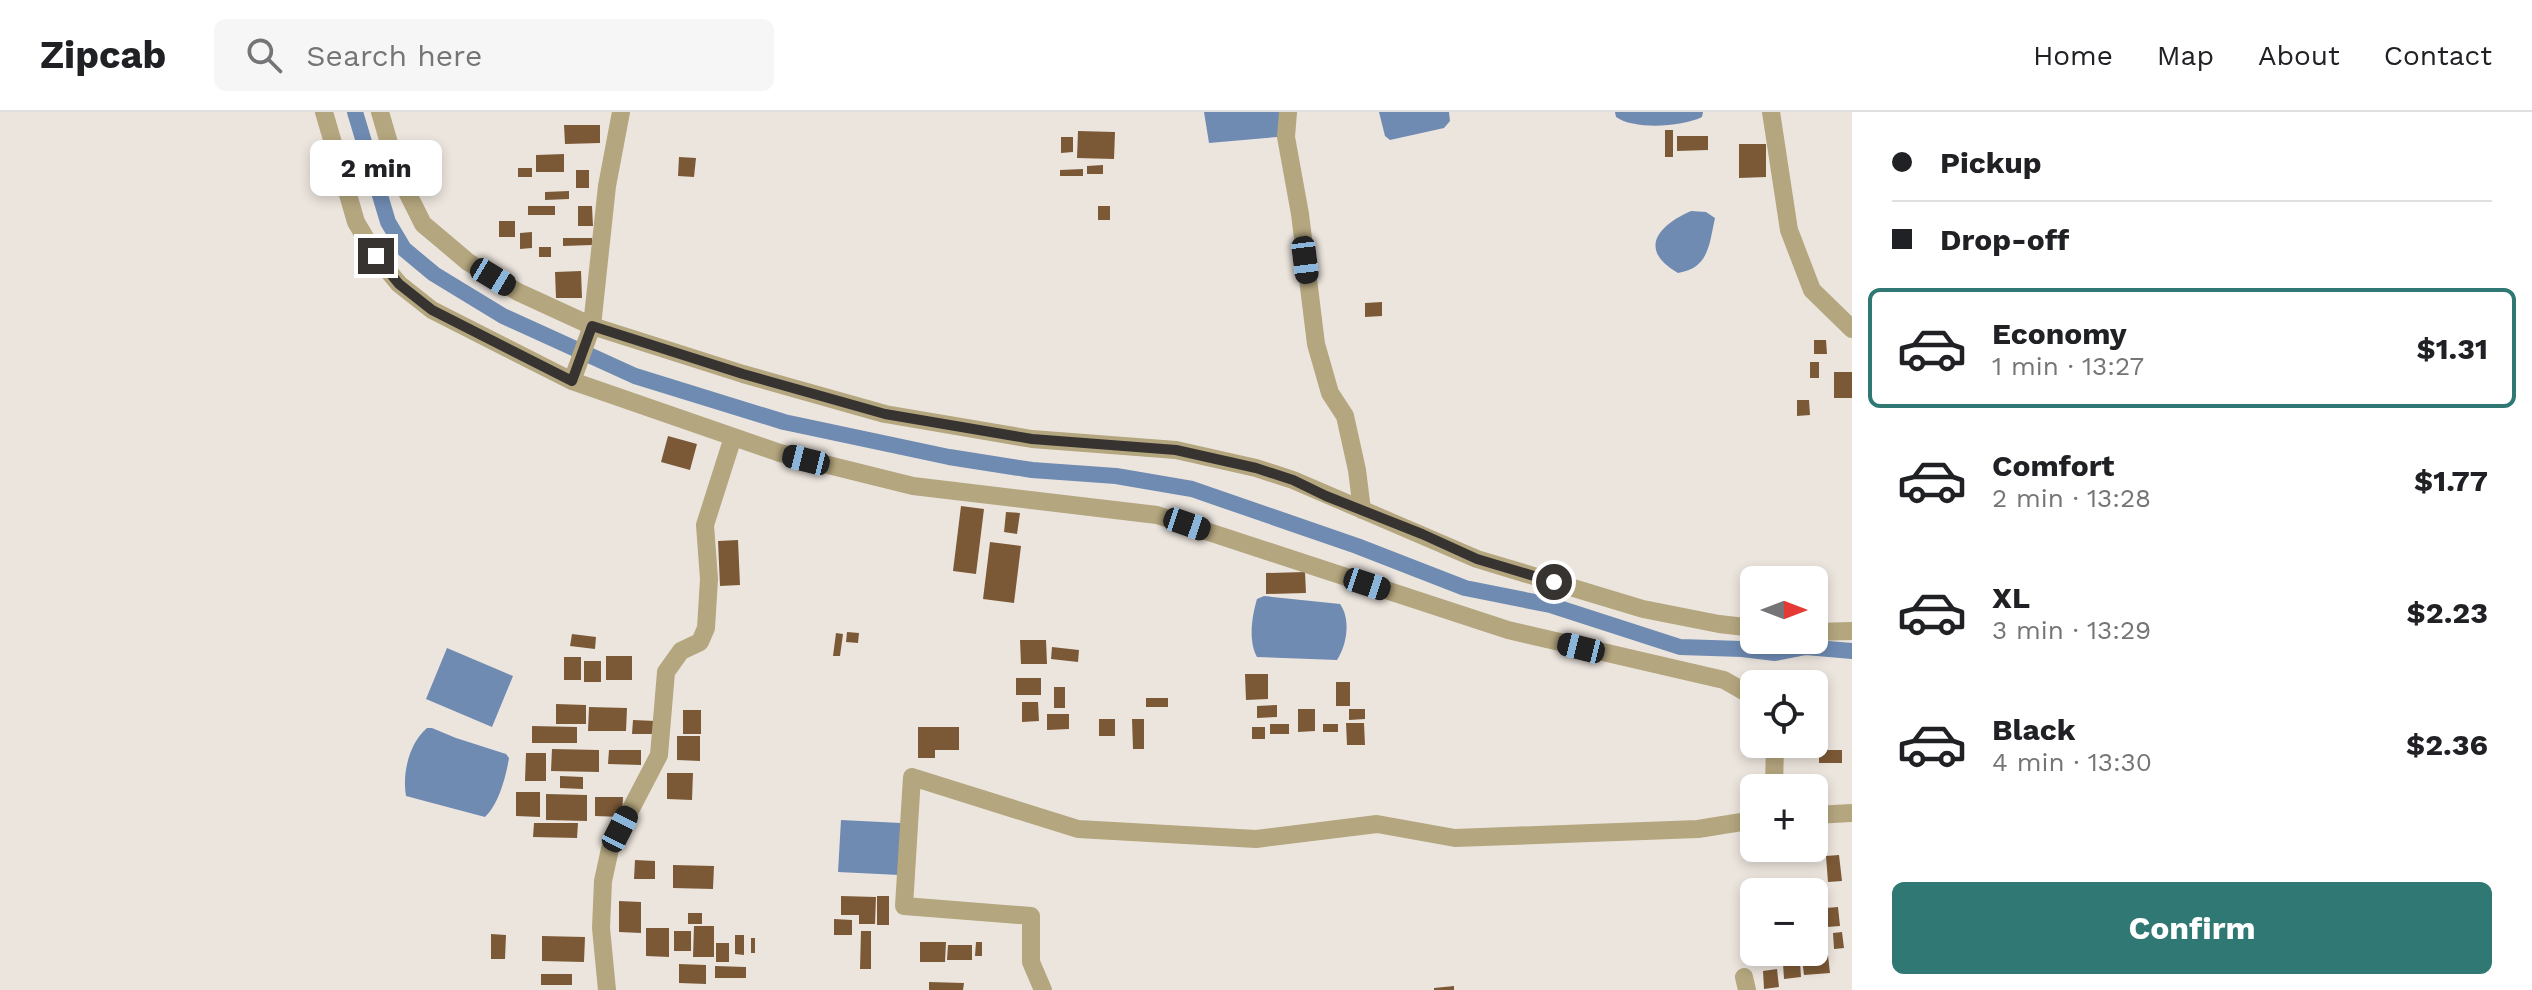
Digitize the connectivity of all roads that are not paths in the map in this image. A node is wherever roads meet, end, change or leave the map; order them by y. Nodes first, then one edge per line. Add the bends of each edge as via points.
1 (324, 112) edge
2 (380, 112) edge
3 (621, 112) edge
4 (1288, 112) edge
5 (1771, 112) edge
6 (592, 326) junction
7 (1852, 329) edge
8 (572, 381) junction
9 (733, 437) junction
10 (1362, 510) junction
11 (1740, 626) edge
12 (1852, 631) edge
13 (1828, 632) edge
14 (1740, 689) edge
15 (1852, 813) edge
16 (1828, 814) edge
17 (1740, 822) edge
18 (607, 990) edge
19 (1043, 990) edge

1 - 8 street via 356,222 399,284 432,310
2 - 6 street via 398,174 423,224 468,262
3 - 6 street
4 - 10 street via 1286,137 1316,344 1330,393 1345,416
5 - 7 street via 1789,230 1812,290
6 - 8 street
6 - 10 street via 885,414 1032,439 1176,450 1256,468
8 - 9 street
9 - 14 street via 913,486 1157,515 1508,630 1724,680
9 - 18 street via 705,525 706,628 700,642 681,651 666,672 659,755 610,849 601,928
10 - 11 street via 1477,559 1628,605
12 - 13 street
15 - 16 street
17 - 19 street via 1698,829 1455,838 1377,824 1256,839 1078,829 912,777 904,906 1031,916 1031,962

